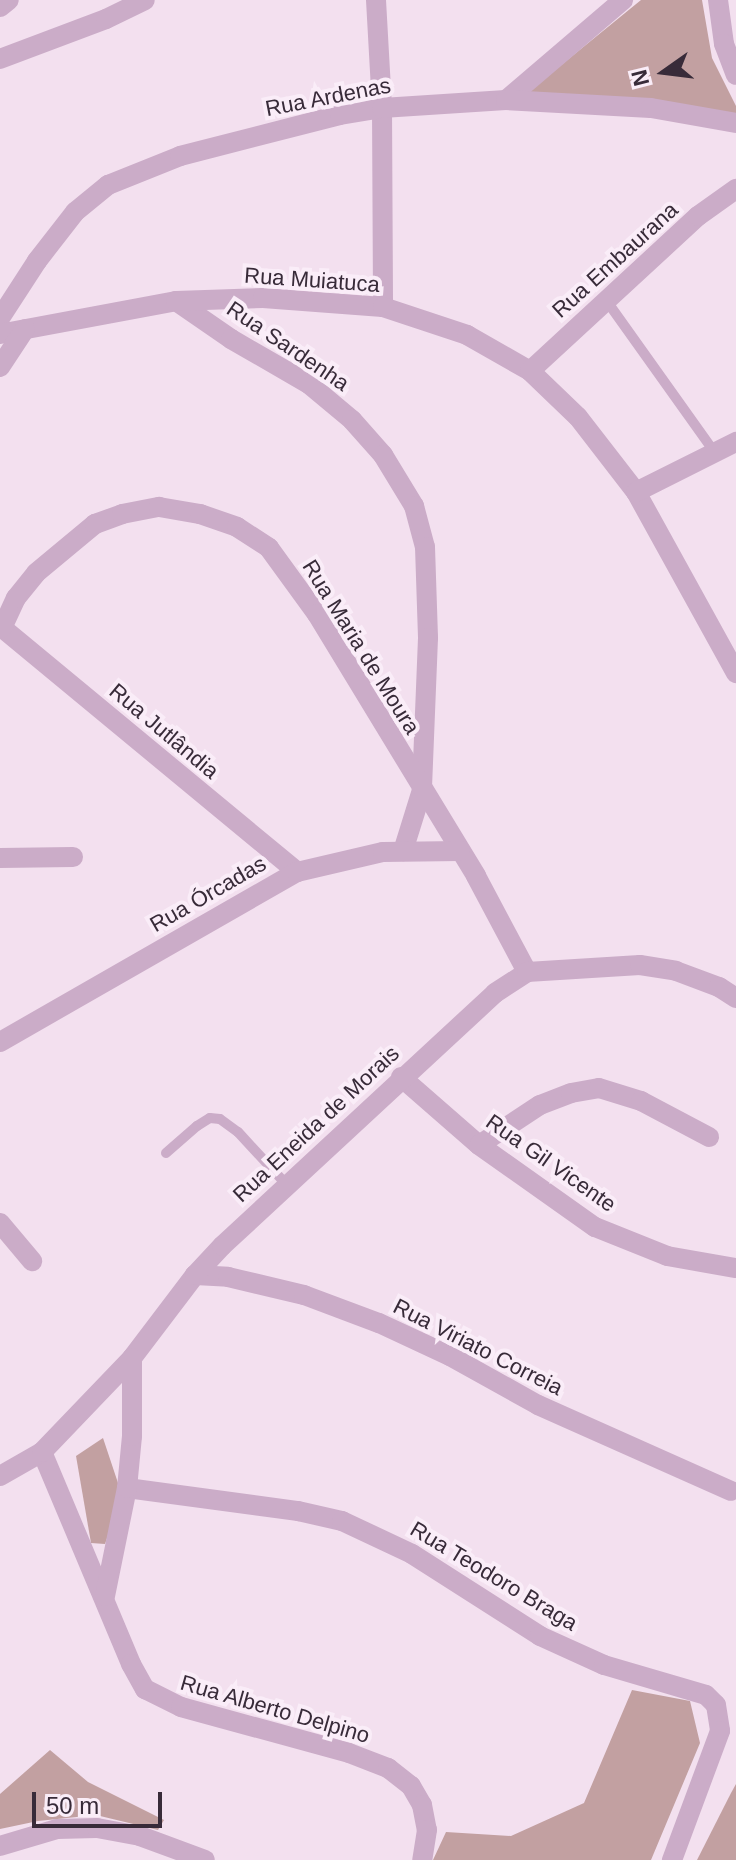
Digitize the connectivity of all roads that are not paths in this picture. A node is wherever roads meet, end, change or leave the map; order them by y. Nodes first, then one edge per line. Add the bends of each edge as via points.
1 (9, 0) edge
2 (145, 0) edge
3 (376, 0) edge
4 (623, 0) edge
5 (718, 0) edge
6 (0, 7) edge
7 (0, 59) edge
8 (736, 75) edge
9 (506, 100) junction
10 (382, 108) junction
11 (736, 123) edge
12 (736, 189) edge
13 (606, 300) junction
14 (176, 301) junction
15 (383, 307) junction
16 (0, 318) edge
17 (25, 329) junction
18 (0, 334) edge
19 (0, 367) edge
20 (530, 371) junction
21 (736, 442) edge
22 (715, 453) junction
23 (636, 492) junction
24 (1, 627) edge
25 (731, 651) edge
26 (736, 673) edge
27 (422, 790) junction
28 (403, 851) junction
29 (460, 851) junction
30 (73, 857) dead end
31 (0, 858) edge
32 (297, 872) junction
33 (527, 972) junction
34 (736, 998) edge
35 (0, 1042) edge
36 (401, 1077) junction
37 (709, 1137) dead end
38 (479, 1145) junction
39 (166, 1153) dead end
40 (286, 1184) junction
41 (0, 1223) edge
42 (32, 1261) dead end
43 (736, 1268) edge
44 (195, 1275) junction
45 (132, 1358) junction
46 (42, 1452) junction
47 (0, 1476) edge
48 (127, 1488) junction
49 (731, 1491) dead end
50 (105, 1596) junction
51 (0, 1846) edge
52 (205, 1860) edge
53 (422, 1860) edge
54 (672, 1860) edge

1 - 6 street
2 - 7 street
3 - 10 street
4 - 9 street
5 - 8 street
9 - 10 street, Rua Ardenas
9 - 11 street, Rua Ardenas via 651,108
10 - 15 street
10 - 16 street, Rua Ardenas via 180,156 108,185 75,212
12 - 13 street, Rua Embaurana via 698,216
13 - 20 street, Rua Embaurana
13 - 22 lane
14 - 15 street, Rua Muiatuca via 263,298
14 - 17 street, Rua Muiatuca
14 - 27 street, Rua Sardenha via 309,384 352,420 383,455 414,506 425,547 428,590
15 - 20 street, Rua Muiatuca via 467,335
17 - 18 street, Rua Muiatuca
17 - 19 street
20 - 23 street, Rua Muiatuca via 578,417
21 - 22 street
22 - 23 street
23 - 25 street, Rua Muiatuca
24 - 27 street, Rua Maria de Moura via 36,573 95,524 159,507 237,527 269,548 317,614
24 - 32 street, Rua Jutlândia
25 - 26 street, Rua Muiatuca
27 - 28 street, Rua Sardenha
27 - 29 street, Rua Maria de Moura
28 - 29 street, Rua Órcadas
28 - 32 street, Rua Órcadas
29 - 33 street, Rua Maria de Moura
30 - 31 street
32 - 35 street, Rua Órcadas
33 - 34 street via 640,965 676,971
33 - 36 street, Rua Eneida de Morais via 495,993
36 - 38 street, Rua Gil Vicente
36 - 40 street, Rua Eneida de Morais
37 - 38 street via 641,1101 599,1088 540,1105
38 - 43 street, Rua Gil Vicente via 595,1227 627,1243
39 - 40 lane via 197,1126 220,1119
40 - 44 street, Rua Eneida de Morais
41 - 42 street
44 - 45 street, Rua Eneida de Morais
44 - 49 street, Rua Viriato Correia via 304,1295 379,1323 538,1405
45 - 46 street, Rua Eneida de Morais
45 - 48 street
46 - 47 street, Rua Eneida de Morais
46 - 50 street, Rua Alberto Delpino
48 - 50 street
48 - 54 street, Rua Teodoro Braga via 342,1521 412,1554 540,1636 604,1665 706,1695 716,1705 720,1731
50 - 53 street, Rua Alberto Delpino via 131,1664 145,1689 160,1699 349,1753 388,1768 411,1786 427,1830
51 - 52 street via 57,1829 97,1828 140,1836

